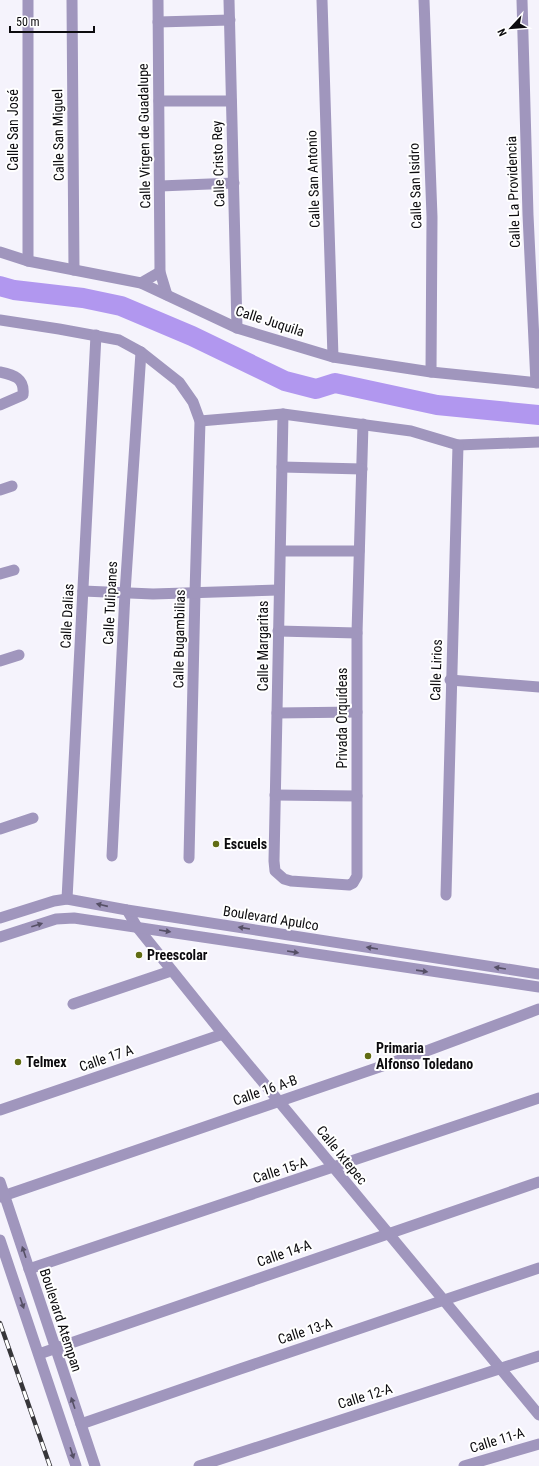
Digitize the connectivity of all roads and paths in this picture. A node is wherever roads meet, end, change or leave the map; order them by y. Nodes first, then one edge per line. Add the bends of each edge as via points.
1 (28, 0) edge
2 (72, 0) edge
3 (158, 0) edge
4 (229, 0) edge
5 (322, 0) edge
6 (424, 0) edge
7 (522, 0) edge
8 (230, 20) junction
9 (158, 22) junction
10 (231, 101) junction
11 (159, 102) junction
12 (234, 183) junction
13 (160, 186) junction
14 (0, 252) edge
15 (28, 261) junction
16 (74, 270) junction
17 (160, 272) junction
18 (141, 283) junction
19 (167, 295) junction
20 (0, 320) edge
21 (237, 328) junction
22 (96, 335) junction
23 (141, 352) junction
24 (333, 357) junction
25 (0, 372) edge
26 (431, 372) junction
27 (537, 383) edge
28 (0, 405) edge
29 (282, 414) junction
30 (200, 422) junction
31 (363, 424) junction
32 (539, 442) edge
33 (458, 445) junction
34 (282, 467) junction
35 (362, 469) junction
36 (12, 486) dead end
37 (0, 490) edge
38 (281, 551) junction
39 (359, 551) junction
40 (14, 570) dead end
41 (0, 574) edge
42 (278, 590) junction
43 (83, 591) junction
44 (125, 593) junction
45 (194, 593) junction
46 (278, 631) junction
47 (357, 633) junction
48 (19, 655) dead end
49 (0, 661) edge
50 (450, 680) junction
51 (539, 687) edge
52 (357, 712) junction
53 (277, 713) junction
54 (275, 795) junction
55 (357, 796) junction
56 (32, 818) dead end
57 (0, 829) edge
58 (112, 856) dead end
59 (189, 858) dead end
60 (353, 883) joint
61 (446, 895) dead end
62 (67, 899) junction
63 (127, 910) junction
64 (0, 918) edge
65 (137, 927) junction
66 (0, 937) edge
67 (171, 971) junction
68 (539, 974) edge
69 (539, 988) edge
70 (73, 1004) dead end
71 (539, 1009) edge
72 (222, 1034) junction
73 (539, 1098) edge
74 (278, 1101) junction
75 (0, 1110) edge
76 (334, 1168) junction
77 (0, 1182) edge
78 (539, 1182) edge
79 (2, 1196) edge
80 (387, 1234) junction
81 (0, 1240) edge
82 (539, 1268) edge
83 (29, 1269) junction
84 (444, 1300) junction
85 (54, 1348) junction
86 (39, 1354) junction
87 (539, 1356) edge
88 (501, 1369) junction
89 (539, 1415) edge
90 (81, 1424) junction
91 (539, 1444) edge
92 (76, 1466) edge
93 (95, 1466) edge
94 (199, 1466) edge
95 (464, 1466) edge

1 - 15 street, Calle San José
2 - 16 street, Calle San Miguel
3 - 9 street, Calle Virgen de Guadalupe
4 - 8 street, Calle Cristo Rey
5 - 24 street, Calle San Antonio
6 - 26 street, Calle San Isidro via 432,216
7 - 27 street, Calle La Providencia via 528,215
8 - 9 street
8 - 10 street, Calle Cristo Rey
9 - 11 street, Calle Virgen de Guadalupe
10 - 11 street
10 - 12 street, Calle Cristo Rey
11 - 13 street, Calle Virgen de Guadalupe
12 - 13 street
12 - 21 street, Calle Cristo Rey
13 - 17 street, Calle Virgen de Guadalupe
14 - 15 street, Calle Juquila
15 - 16 street, Calle Juquila
16 - 18 street, Calle Juquila
17 - 18 street
17 - 19 street, Calle Virgen de Guadalupe
18 - 19 street, Calle Juquila
19 - 21 street, Calle Juquila
20 - 22 street, Calle Bugambilias
21 - 24 street, Calle Juquila
22 - 23 street, Calle Bugambilias via 118,340
22 - 43 street, Calle Dalias
23 - 30 street, Calle Bugambilias via 179,382 194,402
23 - 44 street, Calle Tulipanes
24 - 26 street, Calle Juquila
25 - 28 street via 16,376 24,388 23,395
26 - 27 street, Calle Juquila
29 - 30 street
29 - 31 street
29 - 34 street, Calle Margaritas
30 - 45 street, Calle Bugambilias
31 - 33 street via 411,431
31 - 35 street, Privada Orquídeas
32 - 33 street
33 - 50 street, Calle Lirios
34 - 35 street
34 - 38 street, Calle Margaritas
35 - 39 street, Privada Orquídeas
36 - 37 street
38 - 39 street
38 - 42 street, Calle Margaritas
39 - 47 street, Privada Orquídeas
40 - 41 street
42 - 45 street
42 - 46 street, Calle Margaritas
43 - 44 street
43 - 62 street, Calle Dalias
44 - 45 street
44 - 58 street, Calle Tulipanes
45 - 59 street, Calle Bugambilias
46 - 47 street
46 - 53 street, Calle Margaritas
47 - 52 street, Privada Orquídeas
48 - 49 street
50 - 51 street
50 - 61 street, Calle Lirios
52 - 53 street
52 - 55 street, Privada Orquídeas
53 - 54 street, Calle Margaritas
54 - 55 street
54 - 60 street, Calle Margaritas via 275,871 291,881
55 - 60 street, Privada Orquídeas via 357,876
56 - 57 street
63 -> 62 street, Boulevard Apulco
62 - 64 street, Boulevard Apulco
63 - 65 street, Calle Ixtepec
68 -> 63 street, Boulevard Apulco
66 -> 65 street via 66,917
65 - 67 street, Calle Ixtepec
65 -> 69 street
67 - 70 street
67 - 72 street, Calle Ixtepec
71 - 74 street, Calle 16 A-B via 429,1050
72 - 74 street, Calle Ixtepec
72 - 75 street, Calle 17 A
73 - 76 street, Calle 15-A
74 - 76 street, Calle Ixtepec
74 - 79 street, Calle 16 A-B
76 - 80 street, Calle Ixtepec
76 - 83 street, Calle 15-A
77 - 79 street, Boulevard Atempan
78 - 80 street, Calle 14-A
83 -> 79 street, Boulevard Atempan
80 - 84 street, Calle Ixtepec
80 - 85 street, Calle 14-A
81 -> 86 street
82 - 84 street, Calle 13-A
83 - 85 street, Boulevard Atempan
84 - 88 street, Calle Ixtepec
84 - 90 street, Calle 13-A
85 - 86 street, Calle 14-A
90 -> 85 street, Boulevard Atempan
86 -> 92 street
87 - 88 street, Calle 12-A
88 - 89 street, Calle Ixtepec
88 - 94 street, Calle 12-A
90 - 93 street, Boulevard Atempan
91 - 95 street, Calle 11-A

